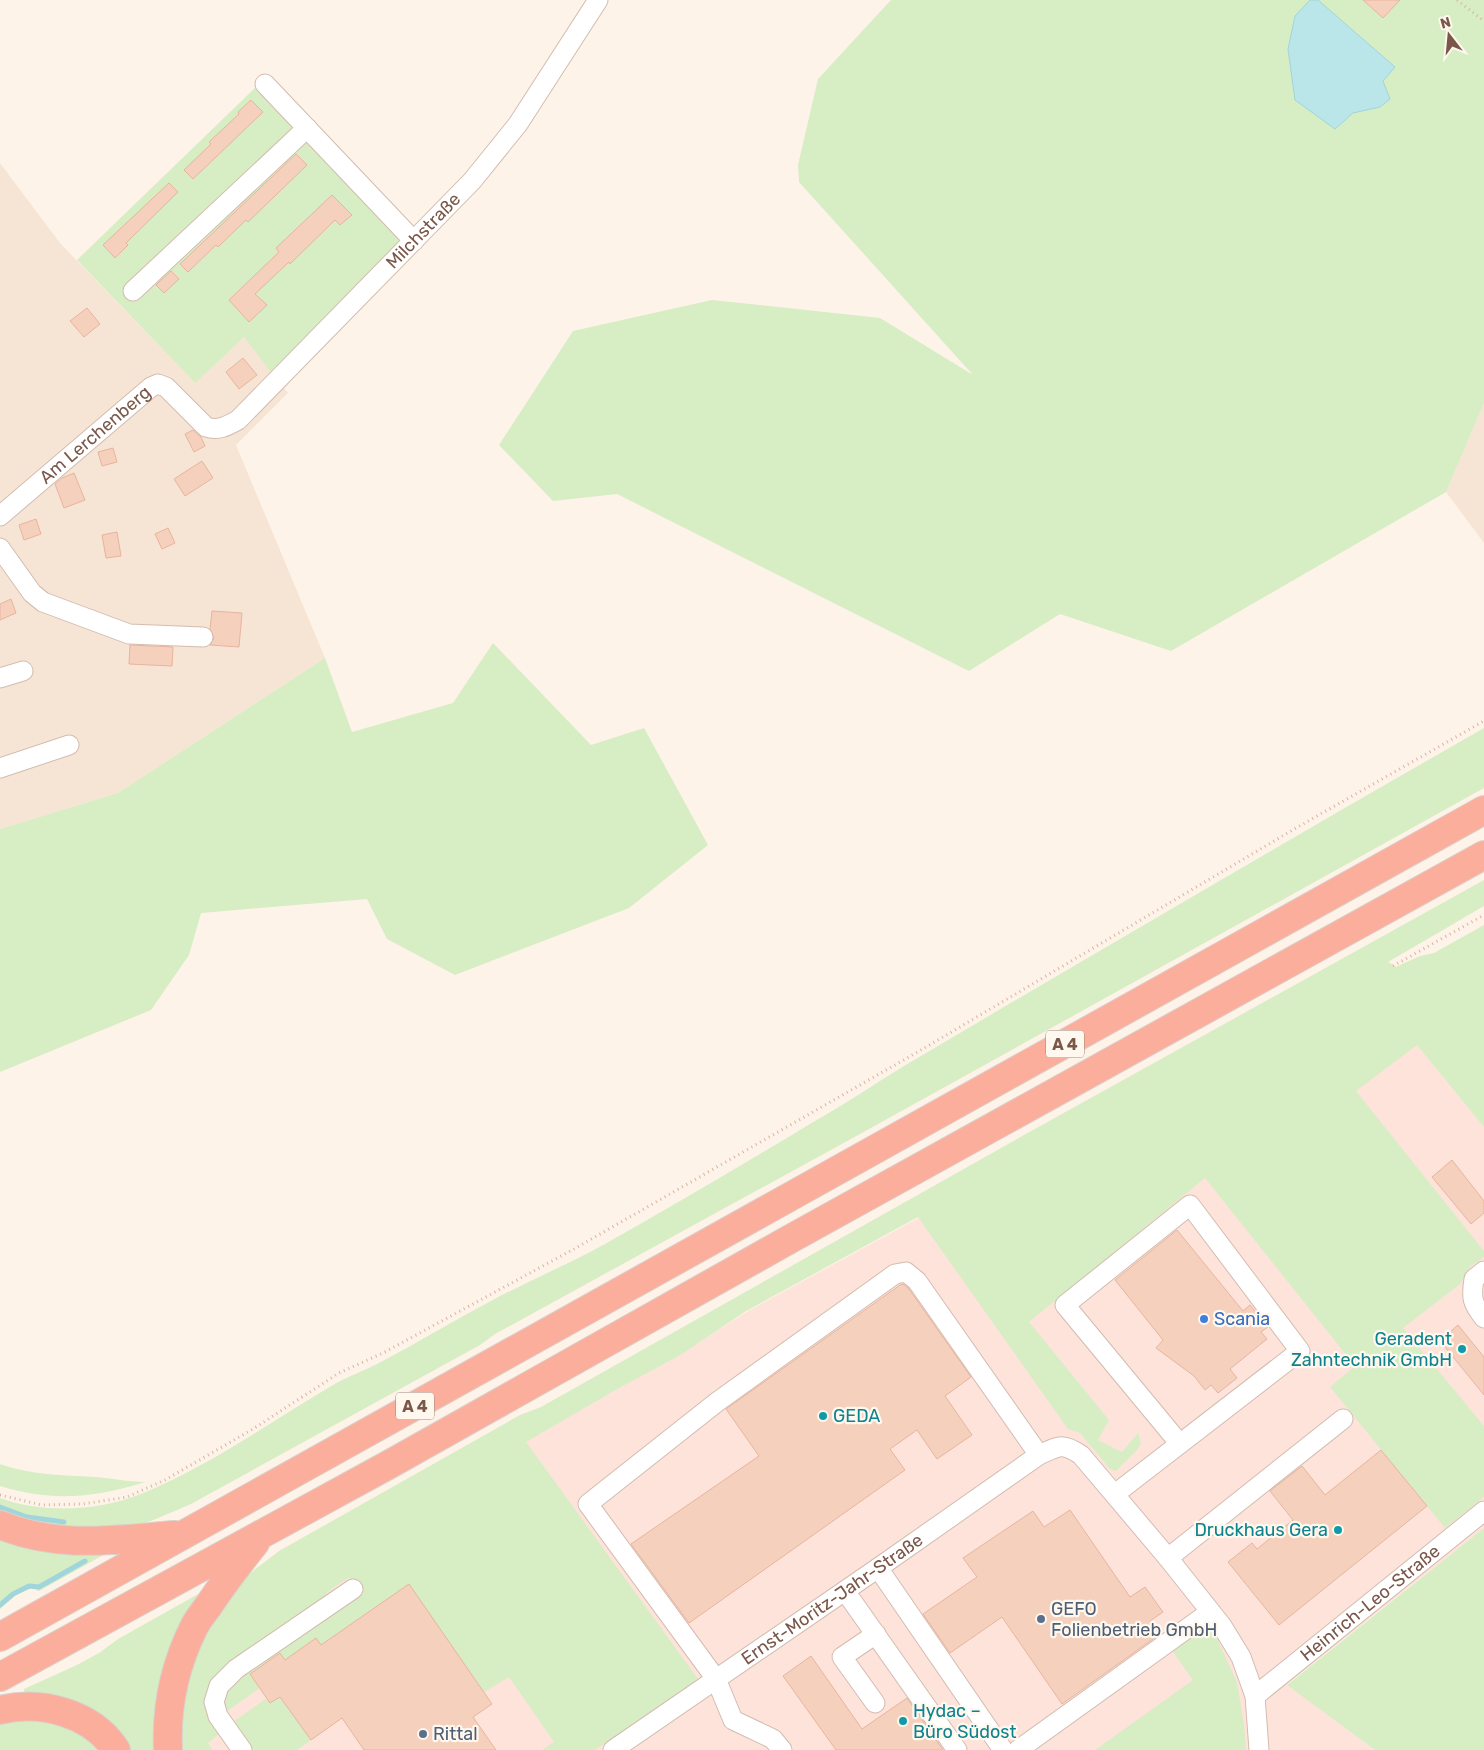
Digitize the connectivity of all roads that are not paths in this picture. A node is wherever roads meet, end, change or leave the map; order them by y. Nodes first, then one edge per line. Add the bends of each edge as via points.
1 (598, 0) edge
2 (266, 84) dead end
3 (306, 128) junction
4 (414, 240) junction
5 (134, 291) dead end
6 (214, 430) joint
7 (0, 516) edge
8 (0, 548) edge
9 (203, 637) dead end
10 (23, 671) dead end
11 (0, 678) edge
12 (69, 745) dead end
13 (0, 768) edge
14 (1484, 810) edge
15 (1484, 855) edge
16 (1484, 1271) edge
17 (1484, 1318) edge
18 (1343, 1419) dead end
19 (1180, 1444) junction
20 (1046, 1452) junction
21 (1115, 1494) junction
22 (1484, 1511) edge
23 (0, 1525) edge
24 (264, 1532) junction
25 (184, 1535) junction
26 (1168, 1558) junction
27 (878, 1568) junction
28 (353, 1589) dead end
29 (844, 1591) junction
30 (1210, 1612) junction
31 (876, 1634) junction
32 (0, 1638) edge
33 (0, 1678) edge
34 (716, 1679) junction
35 (1255, 1696) junction
36 (874, 1703) dead end
37 (0, 1710) edge
38 (116, 1750) edge
39 (168, 1750) edge
40 (242, 1750) edge
41 (612, 1750) edge
42 (782, 1750) edge
43 (957, 1750) edge
44 (1004, 1750) edge
45 (1018, 1750) edge
46 (1259, 1750) edge

1 - 4 street, Milchstraße via 518,124 472,181
2 - 3 street
3 - 4 street
3 - 5 street
4 - 6 street, Milchstraße via 238,420
6 - 7 street, Am Lerchenberg via 198,422 166,387 158,384
8 - 9 street via 32,593 43,602 129,634
10 - 11 street
12 - 13 street
14 - 25 highway, A 4
15 - 24 highway, A 4
16 - 17 street via 1474,1279 1472,1294
18 - 26 street
19 - 19 street via 1300,1351 1190,1205 1065,1305
19 - 21 street
20 - 21 street via 1060,1446 1069,1447 1081,1455
20 - 27 street, Ernst-Moritz-Jahr-Straße
20 - 34 street via 918,1281 906,1272 895,1274 717,1402 588,1504
21 - 26 street
22 - 35 street, Heinrich-Leo-Straße
23 - 25 highway via 47,1539 79,1542
24 - 33 highway, A 4
24 - 39 highway via 194,1626 172,1691
25 - 32 highway, A 4
26 - 30 street
27 - 29 street, Ernst-Moritz-Jahr-Straße
27 - 44 street
28 - 40 street via 236,1669 219,1686 214,1702 218,1716
29 - 31 street
29 - 34 street, Ernst-Moritz-Jahr-Straße
30 - 35 street via 1241,1657
30 - 45 street
31 - 36 street via 842,1657
31 - 43 street
34 - 41 street, Ernst-Moritz-Jahr-Straße
34 - 42 street via 734,1720 773,1739
35 - 46 street
37 - 38 highway via 34,1706 66,1712 94,1727

